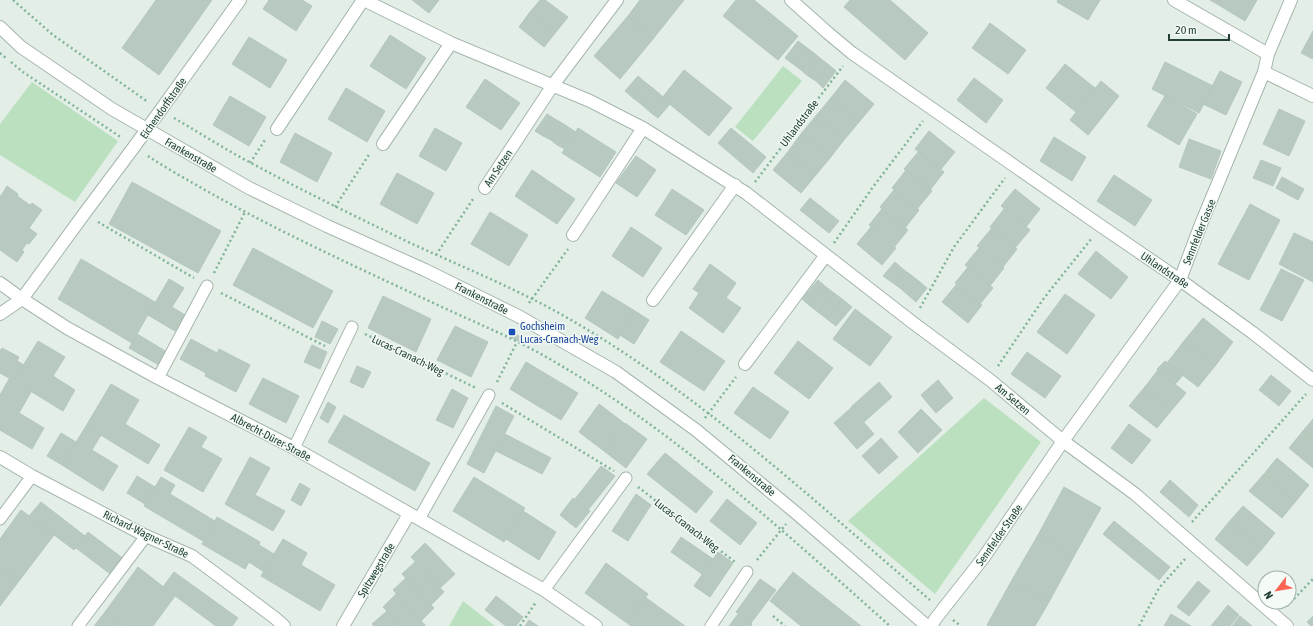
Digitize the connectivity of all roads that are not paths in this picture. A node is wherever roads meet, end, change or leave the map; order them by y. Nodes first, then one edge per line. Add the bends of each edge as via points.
1 (240, 0) edge
2 (363, 0) edge
3 (617, 0) edge
4 (791, 0) edge
5 (1174, 0) edge
6 (1291, 0) edge
7 (0, 27) edge
8 (451, 43) junction
9 (1268, 54) junction
10 (1264, 72) junction
11 (553, 86) junction
12 (1313, 96) edge
13 (643, 128) junction
14 (277, 129) road end
15 (147, 130) junction
16 (383, 144) road end
17 (735, 185) junction
18 (485, 188) road end
19 (573, 235) road end
20 (826, 254) junction
21 (1180, 280) junction
22 (0, 283) edge
23 (207, 286) road end
24 (22, 299) junction
25 (653, 300) dead end
26 (0, 314) edge
27 (352, 327) road end
28 (745, 364) road end
29 (158, 378) junction
30 (1313, 380) edge
31 (489, 395) road end
32 (1063, 441) junction
33 (294, 448) junction
34 (0, 457) edge
35 (32, 476) junction
36 (626, 478) road end
37 (414, 516) junction
38 (0, 519) edge
39 (146, 536) junction
40 (747, 572) road end
41 (544, 590) junction
42 (78, 626) edge
43 (284, 626) edge
44 (343, 626) edge
45 (596, 626) edge
46 (711, 626) edge
47 (927, 626) edge
48 (931, 626) edge
49 (1287, 626) edge

1 - 15 street, Eichendorffstraße
2 - 8 street, Am Setzen
2 - 14 street, Am Setzen
3 - 11 street, Am Setzen
4 - 21 street, Uhlandstraße via 852,53
5 - 9 street
6 - 9 street, Sennfelder Gasse
7 - 15 street, Frankenstraße via 21,47 112,110
8 - 11 street, Am Setzen
8 - 16 street
9 - 10 street, Sennfelder Gasse
10 - 12 street
10 - 21 street, Sennfelder Gasse
11 - 13 street, Am Setzen via 590,101
11 - 18 street, Am Setzen
13 - 17 street, Am Setzen
13 - 19 street
15 - 24 street, Eichendorffstraße
15 - 47 street, Frankenstraße via 249,188 426,270 532,324 616,372 696,430 796,512
17 - 20 street, Am Setzen
17 - 25 street
20 - 28 street
20 - 32 street, Am Setzen via 990,380
21 - 30 street, Uhlandstraße
21 - 32 street, Sennfelder Gasse
22 - 24 street, Albrecht-Dürer-Straße
23 - 29 lane
24 - 26 street, Eichendorffstraße
24 - 29 street, Albrecht-Dürer-Straße via 67,328
27 - 33 lane
29 - 33 street, Albrecht-Dürer-Straße
31 - 37 lane
32 - 48 street, Sennfelder Straße via 984,557
32 - 49 street, Am Setzen via 1135,494
33 - 37 street, Albrecht-Dürer-Straße
34 - 35 street, Richard-Wagner-Straße
35 - 38 lane
35 - 39 street, Richard-Wagner-Straße
36 - 41 lane
37 - 41 street, Albrecht-Dürer-Straße
37 - 44 street, Spitzwegstraße
39 - 42 lane
39 - 43 street, Richard-Wagner-Straße via 192,556
40 - 46 lane
41 - 45 street, Albrecht-Dürer-Straße

